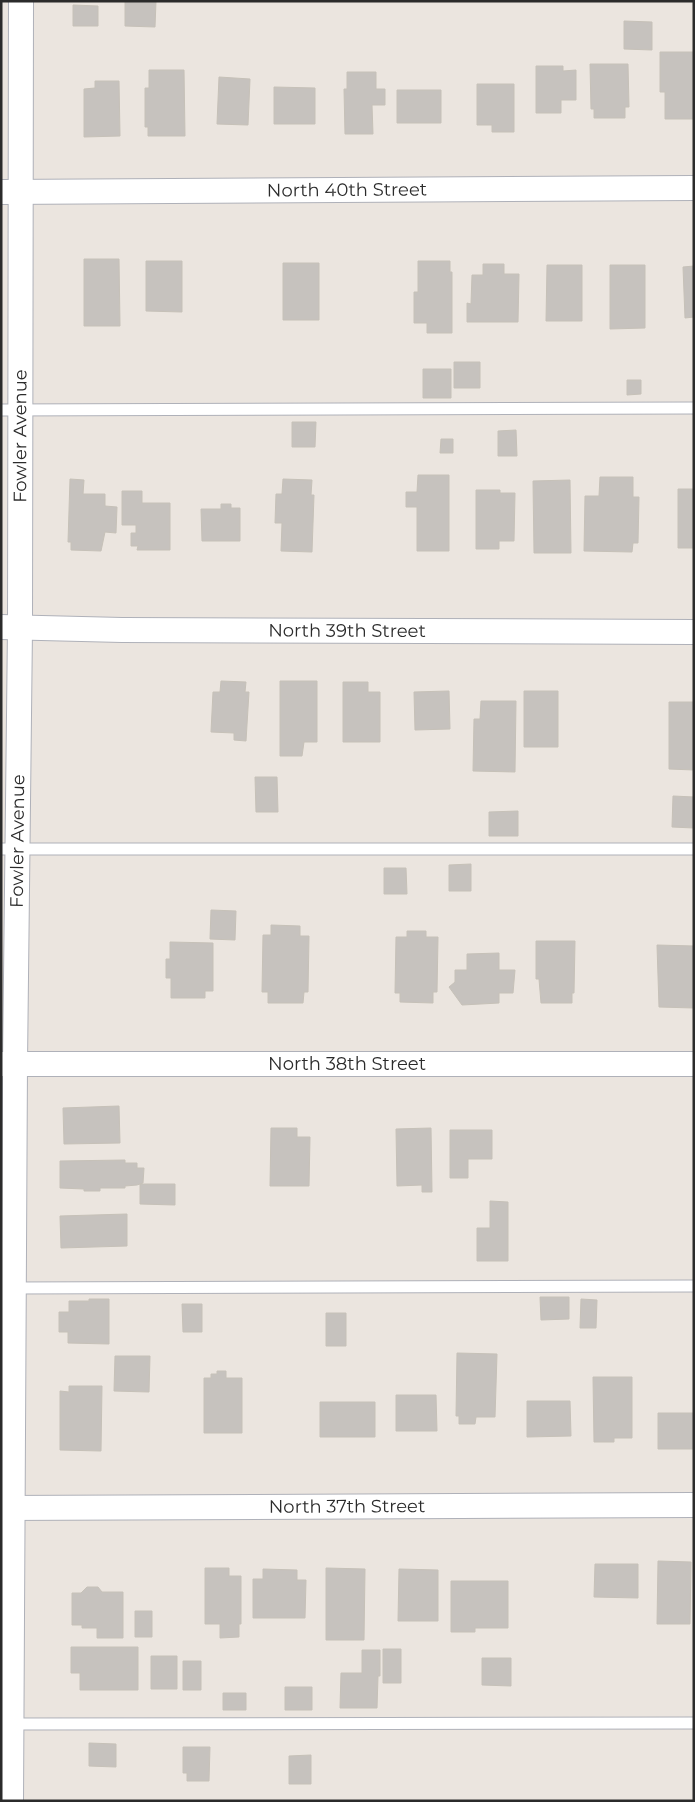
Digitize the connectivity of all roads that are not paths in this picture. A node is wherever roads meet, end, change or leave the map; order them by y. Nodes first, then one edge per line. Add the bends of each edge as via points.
1 (21, 1) edge
2 (694, 188) edge
3 (11, 192) edge
4 (694, 408) edge
5 (11, 410) edge
6 (11, 627) edge
7 (694, 632) edge
8 (9, 849) edge
9 (694, 849) edge
10 (8, 1064) edge
11 (694, 1064) edge
12 (694, 1286) edge
13 (13, 1288) junction
14 (694, 1505) edge
15 (7, 1508) edge
16 (6, 1724) edge
17 (694, 1724) edge
18 (12, 1801) edge

1 - 3 street, Fowler Avenue
2 - 3 street, North 40th Street
3 - 5 street, Fowler Avenue
4 - 5 lane
5 - 6 street, Fowler Avenue
6 - 7 street, North 39th Street
6 - 8 street, Fowler Avenue
8 - 9 lane
8 - 10 street, Fowler Avenue
10 - 11 street, North 38th Street
10 - 13 street, Fowler Avenue
12 - 13 lane
13 - 15 street, Fowler Avenue
14 - 15 street, North 37th Street
15 - 16 street, Fowler Avenue
16 - 17 lane
16 - 18 street, Fowler Avenue

